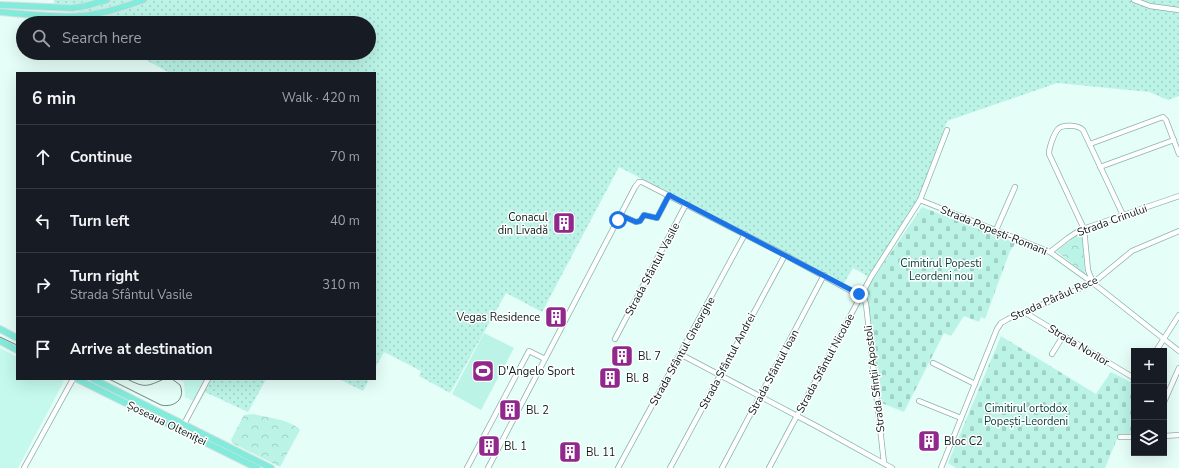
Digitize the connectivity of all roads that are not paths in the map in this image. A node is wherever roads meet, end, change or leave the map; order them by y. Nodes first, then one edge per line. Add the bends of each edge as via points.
1 (107, 0) edge
2 (144, 0) edge
3 (1134, 0) edge
4 (126, 3) edge
5 (0, 6) edge
6 (1179, 10) edge
7 (0, 12) edge
8 (946, 130) dead end
9 (1174, 140) junction
10 (1090, 144) junction
11 (1179, 154) edge
12 (1100, 167) junction
13 (1015, 187) dead end
14 (669, 195) junction
15 (1179, 196) edge
16 (920, 200) junction
17 (686, 204) junction
18 (620, 215) junction
19 (1123, 215) junction
20 (1084, 229) junction
21 (996, 230) junction
22 (1179, 231) edge
23 (745, 234) junction
24 (1050, 252) junction
25 (785, 255) junction
26 (824, 275) junction
27 (1093, 283) junction
28 (861, 296) junction
29 (1024, 312) junction
30 (1179, 315) edge
31 (0, 329) edge
32 (1063, 336) junction
33 (16, 337) edge
34 (615, 339) dead end
35 (1164, 339) junction
36 (0, 341) edge
37 (1158, 348) edge
38 (16, 349) edge
39 (1179, 351) edge
40 (680, 354) junction
41 (1052, 354) dead end
42 (545, 359) junction
43 (933, 363) dead end
44 (1179, 368) edge
45 (720, 375) junction
46 (1131, 376) edge
47 (72, 380) edge
48 (79, 380) edge
49 (95, 380) edge
50 (207, 380) edge
51 (975, 384) junction
52 (1167, 395) edge
53 (760, 396) junction
54 (920, 401) dead end
55 (797, 415) junction
56 (961, 418) junction
57 (184, 424) junction
58 (1167, 436) edge
59 (1179, 436) edge
60 (1120, 437) dead end
61 (1131, 437) edge
62 (884, 464) junction
63 (268, 467) edge
64 (24, 468) edge
65 (257, 468) edge
66 (467, 468) edge
67 (488, 468) edge
68 (618, 468) edge
69 (670, 468) edge
70 (722, 468) edge
71 (769, 468) edge
72 (892, 468) edge
73 (940, 468) edge

1 - 5 main road via 72,8
2 - 4 main road
3 - 6 street via 1156,7
4 - 7 main road via 103,12 74,16
8 - 16 street, Strada Sfântul Nicolae
9 - 10 street via 1165,118 1160,117
9 - 11 street
9 - 12 street
10 - 12 street
10 - 20 street via 1082,130 1076,126 1062,127 1058,129 1049,151
12 - 19 street
13 - 21 street
14 - 17 street
14 - 18 street via 657,218 644,215 636,222
14 - 18 street via 645,182 639,182
15 - 19 street, Strada Crinului
16 - 21 street, Strada Popești-Romani
16 - 28 street, Strada Sfântul Nicolae
17 - 23 street
17 - 34 street, Strada Sfântul Vasile
18 - 42 street
19 - 20 street, Strada Crinului
20 - 24 street, Strada Crinului via 1073,234
20 - 27 street via 1088,270
21 - 24 street, Strada Popești-Romani
22 - 27 street, Strada Pârâul Rece via 1132,251
23 - 25 street
23 - 40 street, Strada Sfântul Gheorghe
24 - 27 street, Strada Popești-Romani
25 - 26 street
25 - 45 street, Strada Sfântul Andrei
26 - 28 street
26 - 53 street, Strada Sfântul Ioan
27 - 29 street, Strada Pârâul Rece
27 - 35 street, Strada Popești-Romani
28 - 55 street, Strada Sfântul Nicolae
28 - 62 street, Strada Sfinții Apostoli via 866,304
29 - 32 street, Strada Norilor
29 - 51 street, Strada Pârâul Rece via 999,325
30 - 35 street
31 - 33 main road
32 - 41 street
32 - 46 street, Strada Norilor
35 - 37 street
35 - 39 street, Strada Popești-Romani
36 - 38 main road
40 - 45 street
40 - 68 street, Strada Sfântul Gheorghe
42 - 66 street via 529,351
42 - 67 street
43 - 51 street
44 - 52 street
45 - 53 street
45 - 69 street, Strada Sfântul Andrei
47 - 64 street
48 - 65 main road, Șoseaua Olteniței
49 - 57 main road, Șoseaua Olteniței
50 - 57 street, Șoseaua Olteniței
51 - 56 street, Strada Pârâul Rece
53 - 55 street
53 - 70 street, Strada Sfântul Ioan
54 - 56 street
55 - 62 street
55 - 71 street, Strada Sfântul Nicolae
56 - 73 street, Strada Pârâul Rece
57 - 63 main road, Șoseaua Olteniței
58 - 59 street
60 - 61 street
62 - 72 street

